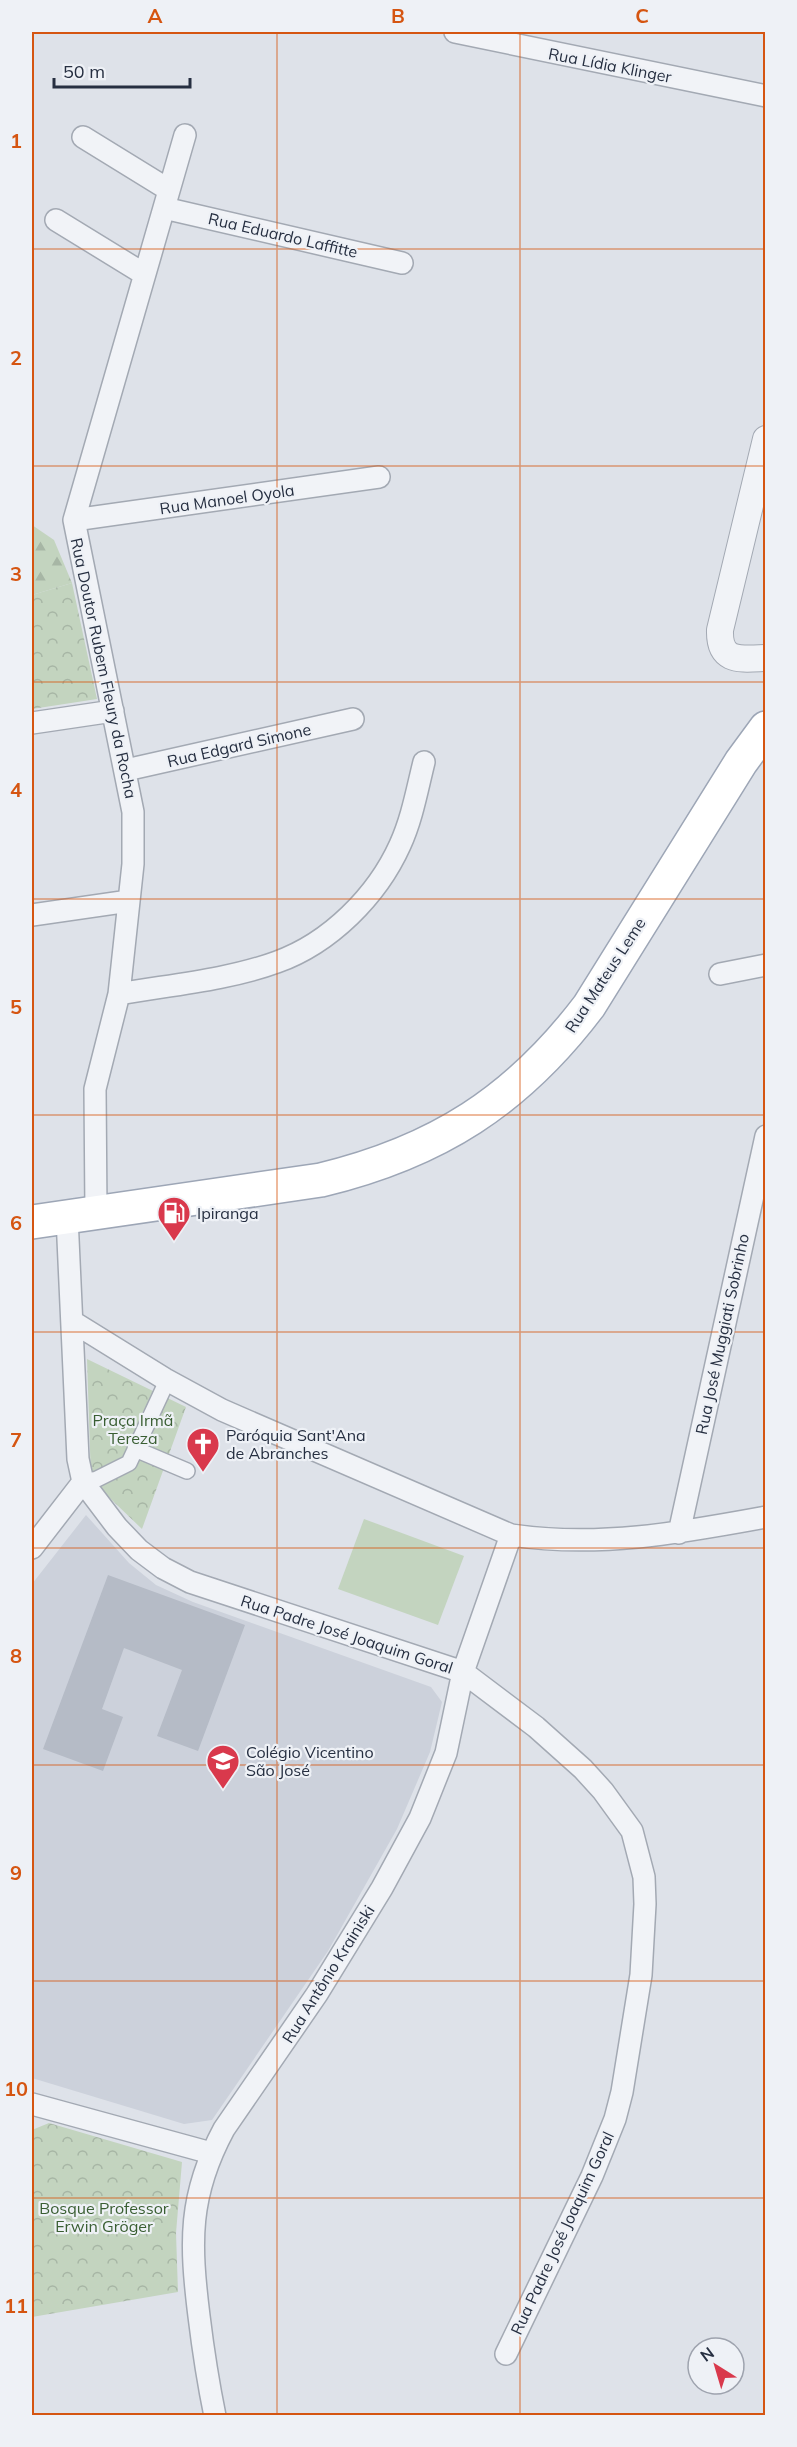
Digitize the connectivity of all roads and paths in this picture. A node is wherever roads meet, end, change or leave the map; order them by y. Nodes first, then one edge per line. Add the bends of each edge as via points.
1 (455, 32) edge
2 (765, 96) edge
3 (185, 135) dead end
4 (83, 137) dead end
5 (166, 199) junction
6 (56, 220) dead end
7 (402, 263) dead end
8 (144, 274) junction
9 (765, 439) edge
10 (379, 477) dead end
11 (74, 520) junction
12 (765, 658) edge
13 (113, 711) junction
14 (353, 719) dead end
15 (32, 723) edge
16 (765, 728) edge
17 (424, 762) dead end
18 (126, 770) junction
19 (129, 901) junction
20 (32, 915) edge
21 (765, 965) edge
22 (720, 974) dead end
23 (119, 993) junction
24 (765, 1136) edge
25 (81, 1215) junction
26 (32, 1222) edge
27 (73, 1322) junction
28 (167, 1381) junction
29 (135, 1449) junction
30 (187, 1471) dead end
31 (83, 1482) junction
32 (765, 1516) edge
33 (679, 1533) junction
34 (511, 1535) junction
35 (32, 1548) edge
36 (463, 1672) junction
37 (32, 2104) edge
38 (212, 2153) junction
39 (506, 2354) dead end
40 (215, 2415) edge

1 - 2 street, Rua Lídia Klinger
3 - 5 street, Rua Doutor Rubem Fleury da Rocha
4 - 5 street, Rua Eduardo Laffitte
5 - 7 street, Rua Eduardo Laffitte
5 - 8 street, Rua Doutor Rubem Fleury da Rocha
6 - 8 street
8 - 11 street, Rua Doutor Rubem Fleury da Rocha
9 - 12 street via 720,630 723,650 730,656
10 - 11 street, Rua Manoel Oyola
11 - 13 street, Rua Doutor Rubem Fleury da Rocha
13 - 15 street
13 - 18 street, Rua Doutor Rubem Fleury da Rocha
14 - 18 street, Rua Edgard Simone
16 - 25 main road, Rua Mateus Leme via 588,1006 555,1048 499,1100 432,1141 355,1172 290,1186
17 - 23 street via 411,817 388,869 352,914 330,932 279,962
18 - 19 street, Rua Doutor Rubem Fleury da Rocha via 134,838
19 - 20 street
19 - 23 street, Rua Doutor Rubem Fleury da Rocha
21 - 22 street
23 - 25 street, Rua Doutor Rubem Fleury da Rocha via 97,1074
24 - 33 street, Rua José Muggiati Sobrinho
25 - 26 main road, Rua Mateus Leme
25 - 27 street, Rua Doutor Rubem Fleury da Rocha
27 - 28 street
27 - 31 street, Rua Padre José Joaquim Goral via 75,1428
28 - 29 street
28 - 34 street via 222,1410
29 - 30 street
29 - 31 street via 129,1464
31 - 35 street
31 - 36 street, Rua Padre José Joaquim Goral via 139,1550 190,1582
32 - 33 street
33 - 34 street via 620,1540
34 - 36 street, Rua Antônio Krainiski
36 - 38 street, Rua Antônio Krainiski via 446,1753 404,1850 317,1994
36 - 39 street, Rua Padre José Joaquim Goral via 536,1727 603,1791 632,1832 640,1859 645,1904 637,1998 615,2119 592,2176
37 - 38 street
38 - 40 street, Rua Antônio Krainiski via 197,2200 192,2248 204,2358

